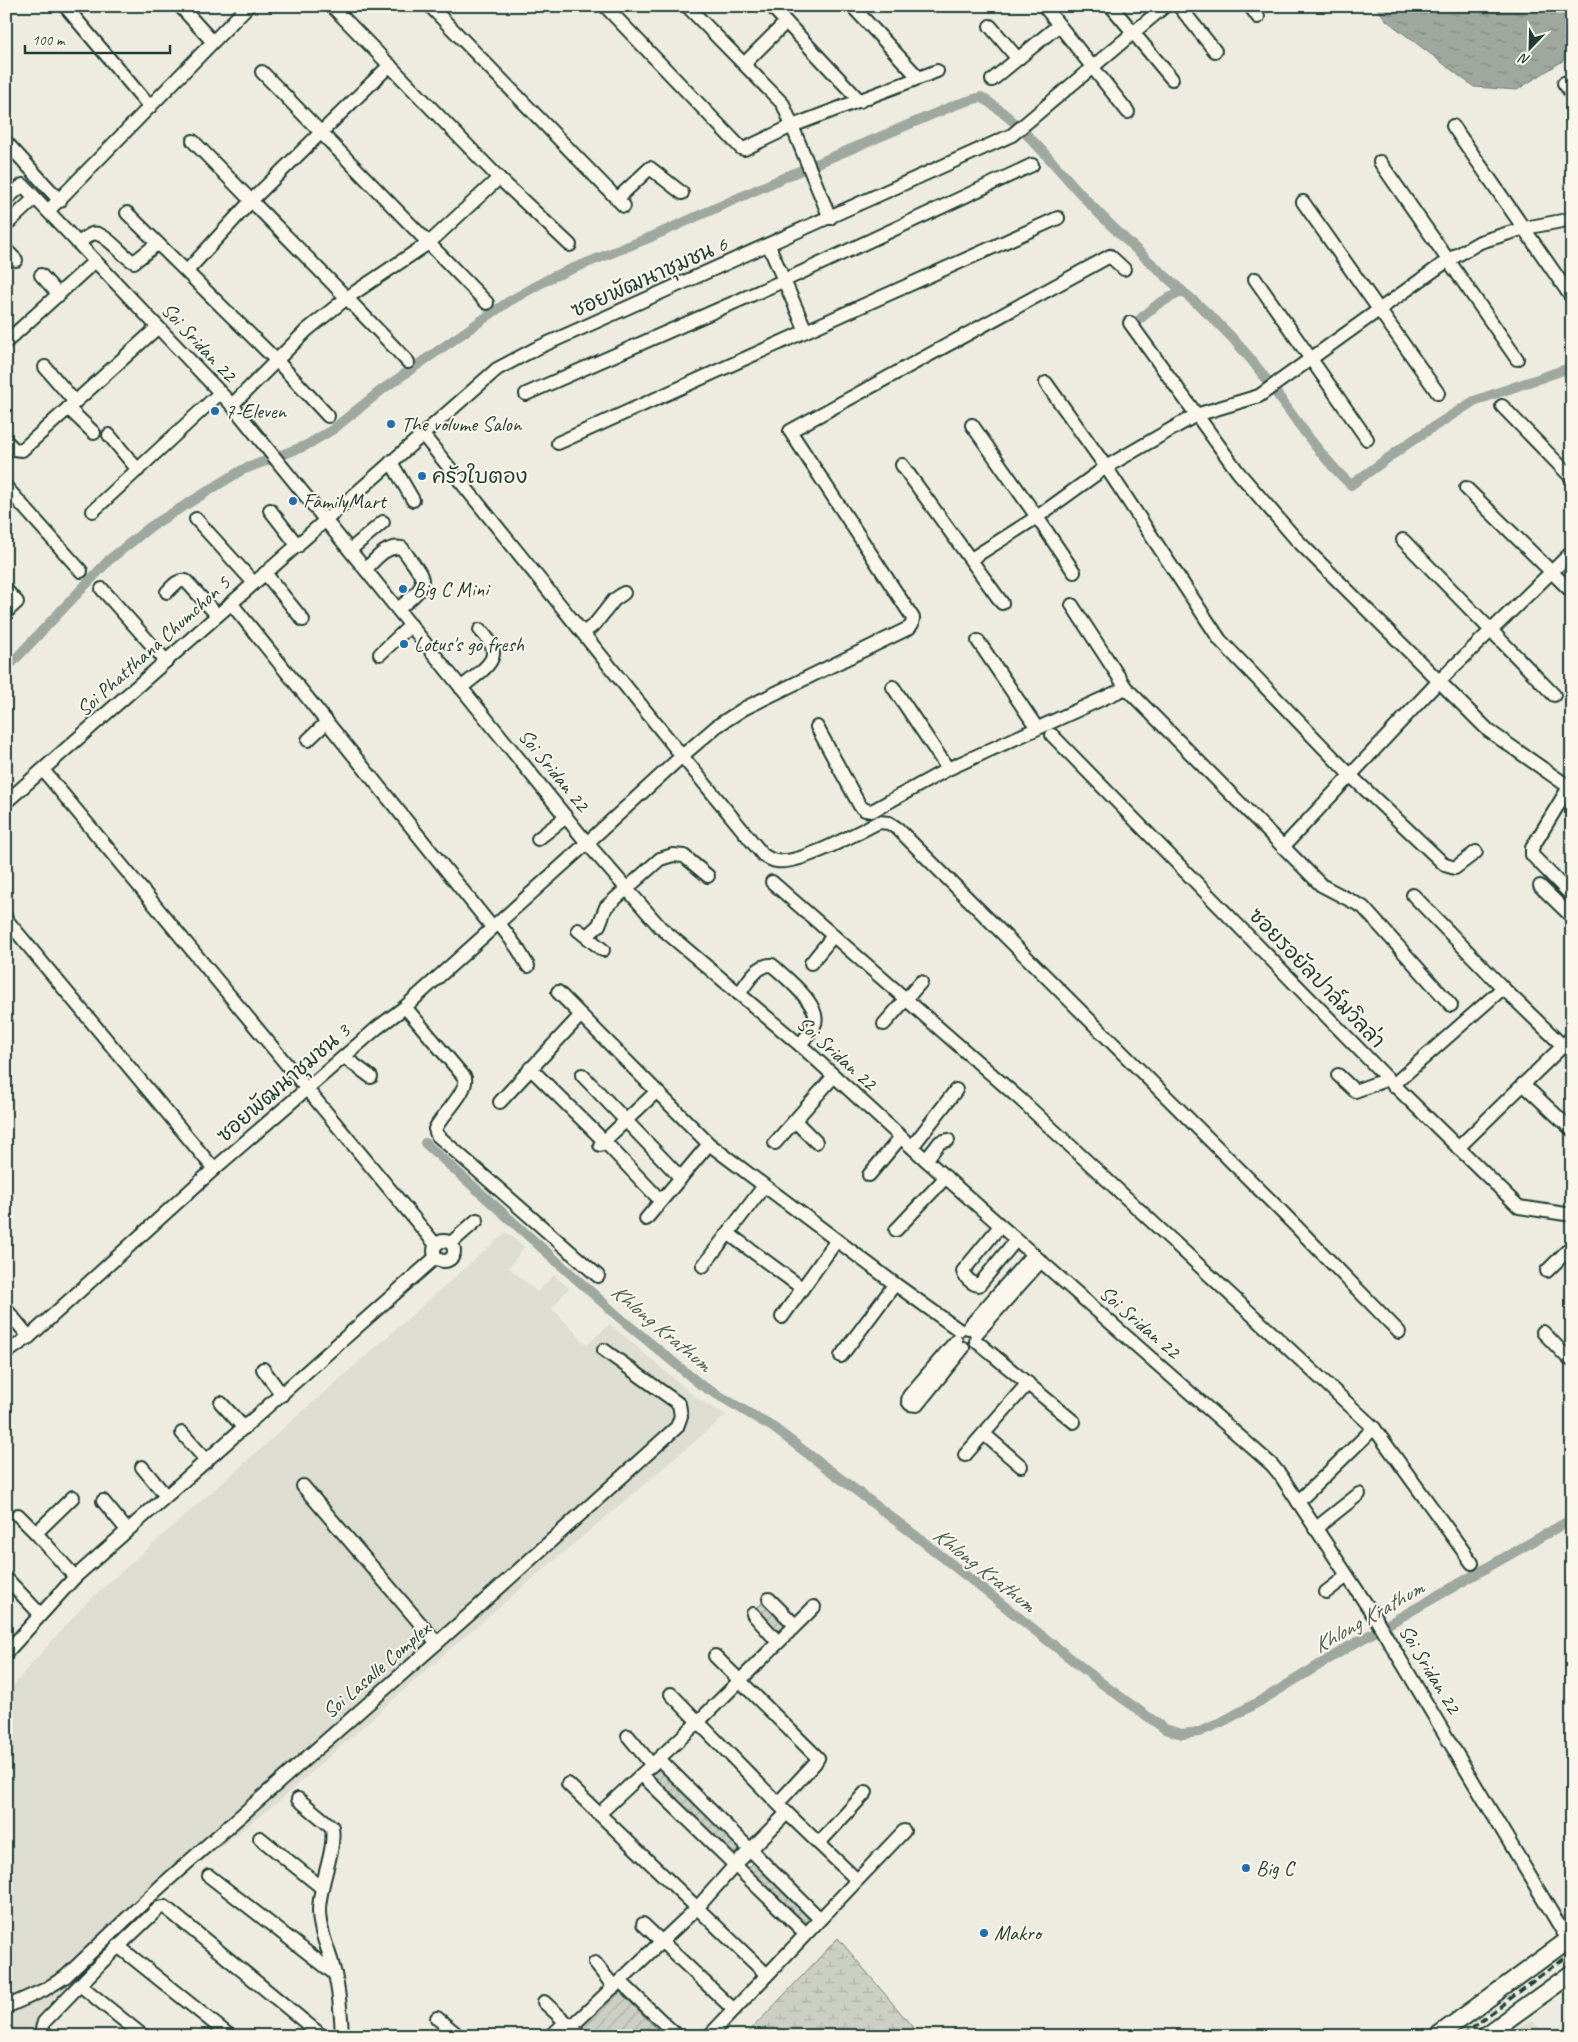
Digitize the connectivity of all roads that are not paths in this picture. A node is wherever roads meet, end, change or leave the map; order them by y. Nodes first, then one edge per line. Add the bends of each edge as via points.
1 (65, 6) edge
2 (180, 6) edge
3 (248, 6) edge
4 (332, 6) edge
5 (430, 6) edge
6 (605, 6) edge
7 (687, 6) edge
8 (771, 6) edge
9 (852, 6) edge
10 (1044, 6) edge
11 (1111, 6) edge
12 (1165, 6) edge
13 (1179, 6) edge
14 (1250, 6) edge
15 (1258, 17) dead end
16 (786, 22) junction
17 (1059, 25) junction
18 (990, 26) dead end
19 (1132, 34) junction
20 (212, 42) junction
21 (1216, 51) dead end
22 (1018, 59) junction
23 (744, 64) junction
24 (390, 65) junction
25 (1092, 67) junction
26 (937, 71) dead end
27 (262, 72) dead end
28 (918, 78) junction
29 (992, 80) dead end
30 (1172, 80) dead end
31 (1564, 83) dead end
32 (1572, 94) edge
33 (860, 101) junction
34 (150, 107) junction
35 (1128, 112) dead end
36 (792, 126) junction
37 (1453, 126) dead end
38 (321, 133) junction
39 (193, 141) dead end
40 (6, 142) edge
41 (1380, 162) dead end
42 (1032, 165) dead end
43 (499, 178) junction
44 (682, 192) dead end
45 (35, 198) junction
46 (6, 199) edge
47 (60, 201) junction
48 (251, 201) junction
49 (1303, 202) dead end
50 (48, 212) junction
51 (127, 213) dead end
52 (830, 218) junction
53 (1058, 218) dead end
54 (1572, 219) edge
55 (6, 225) edge
56 (1525, 228) junction
57 (430, 242) junction
58 (78, 243) junction
59 (570, 245) dead end
60 (769, 246) junction
61 (153, 247) dead end
62 (96, 261) junction
63 (1447, 261) junction
64 (1124, 269) dead end
65 (187, 271) junction
66 (41, 275) dead end
67 (1255, 279) dead end
68 (783, 281) junction
69 (59, 295) junction
70 (348, 297) junction
71 (1572, 298) edge
72 (488, 302) dead end
73 (1379, 310) junction
74 (1130, 323) dead end
75 (158, 327) junction
76 (806, 330) junction
77 (6, 342) edge
78 (1311, 357) junction
79 (1516, 359) dead end
80 (277, 361) junction
81 (408, 362) dead end
82 (45, 366) dead end
83 (1046, 383) dead end
84 (220, 393) junction
85 (1438, 393) dead end
86 (526, 394) dead end
87 (72, 405) junction
88 (232, 405) junction
89 (1502, 406) dead end
90 (1196, 415) junction
91 (328, 416) dead end
92 (972, 425) dead end
93 (94, 433) dead end
94 (109, 435) dead end
95 (423, 435) junction
96 (1367, 439) dead end
97 (6, 441) edge
98 (558, 443) dead end
99 (391, 462) junction
100 (902, 465) dead end
101 (1106, 467) junction
102 (138, 470) junction
103 (1572, 478) edge
104 (6, 487) edge
105 (1466, 488) dead end
106 (413, 500) dead end
107 (270, 510) dead end
108 (93, 511) dead end
109 (1037, 516) junction
110 (196, 519) dead end
111 (327, 521) junction
112 (384, 522) dead end
113 (1404, 540) dead end
114 (298, 546) junction
115 (350, 550) junction
116 (1572, 552) edge
117 (972, 559) junction
118 (366, 569) junction
119 (81, 571) dead end
120 (1074, 572) dead end
121 (1552, 572) junction
122 (265, 573) junction
123 (254, 583) junction
124 (102, 589) dead end
125 (6, 590) edge
126 (167, 592) dead end
127 (1572, 592) edge
128 (624, 593) dead end
129 (231, 603) junction
130 (1002, 603) dead end
131 (1072, 605) dead end
132 (398, 609) junction
133 (6, 612) edge
134 (217, 615) junction
135 (303, 620) dead end
136 (411, 625) junction
137 (480, 630) dead end
138 (1491, 632) junction
139 (582, 633) junction
140 (978, 641) dead end
141 (380, 654) dead end
142 (166, 661) junction
143 (1438, 682) junction
144 (892, 687) dead end
145 (462, 688) junction
146 (1126, 688) junction
147 (1554, 695) dead end
148 (327, 722) junction
149 (817, 727) dead end
150 (1037, 728) junction
151 (1052, 735) dead end
152 (308, 740) dead end
153 (682, 756) junction
154 (948, 768) junction
155 (43, 770) junction
156 (1351, 776) junction
157 (1570, 788) edge
158 (6, 802) edge
159 (566, 817) junction
160 (538, 839) dead end
161 (587, 843) junction
162 (1283, 847) junction
163 (1476, 852) dead end
164 (708, 876) dead end
165 (772, 882) dead end
166 (1540, 886) dead end
167 (626, 888) junction
168 (1413, 895) dead end
169 (1572, 896) edge
170 (1572, 917) edge
171 (6, 920) edge
172 (495, 924) junction
173 (833, 936) junction
174 (603, 950) dead end
175 (811, 962) dead end
176 (528, 966) dead end
177 (920, 982) dead end
178 (1503, 988) junction
179 (558, 992) dead end
180 (739, 994) junction
181 (906, 999) junction
182 (1451, 1005) dead end
183 (405, 1007) junction
184 (581, 1015) junction
185 (884, 1024) dead end
186 (1567, 1041) edge
187 (800, 1045) junction
188 (344, 1057) junction
189 (530, 1068) junction
190 (582, 1075) dead end
191 (1338, 1075) dead end
192 (834, 1076) junction
193 (371, 1077) dead end
194 (1391, 1082) junction
195 (1524, 1084) junction
196 (307, 1090) junction
197 (956, 1090) dead end
198 (656, 1092) junction
199 (500, 1102) dead end
200 (626, 1120) junction
201 (795, 1121) junction
202 (1572, 1130) edge
203 (901, 1137) junction
204 (948, 1140) dead end
205 (816, 1142) dead end
206 (602, 1143) junction
207 (776, 1143) dead end
208 (709, 1144) junction
209 (912, 1147) junction
210 (1458, 1148) junction
211 (926, 1160) junction
212 (214, 1170) junction
213 (869, 1175) dead end
214 (946, 1177) junction
215 (681, 1178) junction
216 (764, 1186) junction
217 (661, 1201) junction
218 (1572, 1214) edge
219 (477, 1220) dead end
220 (646, 1220) dead end
221 (1000, 1226) junction
222 (896, 1230) dead end
223 (729, 1234) junction
224 (837, 1240) junction
225 (1016, 1240) junction
226 (451, 1243) junction
227 (1572, 1246) edge
228 (436, 1251) junction
229 (1037, 1258) junction
230 (703, 1266) dead end
231 (1546, 1270) dead end
232 (598, 1276) dead end
233 (895, 1284) junction
234 (802, 1288) junction
235 (6, 1310) edge
236 (782, 1316) dead end
237 (1399, 1332) dead end
238 (1543, 1332) dead end
239 (29, 1337) junction
240 (966, 1337) junction
241 (604, 1350) dead end
242 (6, 1353) edge
243 (841, 1356) dead end
244 (1572, 1360) edge
245 (262, 1369) dead end
246 (1028, 1383) junction
247 (282, 1395) junction
248 (221, 1402) dead end
249 (1074, 1422) dead end
250 (244, 1428) junction
251 (1374, 1428) junction
252 (182, 1433) dead end
253 (984, 1434) junction
254 (965, 1456) dead end
255 (206, 1461) junction
256 (1020, 1466) dead end
257 (142, 1467) dead end
258 (303, 1486) dead end
259 (1359, 1494) dead end
260 (72, 1496) dead end
261 (166, 1496) junction
262 (103, 1501) dead end
263 (1298, 1502) junction
264 (18, 1515) dead end
265 (1315, 1529) junction
266 (127, 1530) junction
267 (36, 1532) junction
268 (1472, 1563) dead end
269 (1347, 1576) junction
270 (75, 1577) junction
271 (6, 1578) edge
272 (1326, 1592) dead end
273 (769, 1599) dead end
274 (814, 1606) dead end
275 (40, 1614) junction
276 (753, 1614) dead end
277 (794, 1625) junction
278 (777, 1641) junction
279 (437, 1643) junction
280 (6, 1653) edge
281 (715, 1656) dead end
282 (739, 1679) junction
283 (670, 1694) dead end
284 (697, 1723) junction
285 (628, 1736) dead end
286 (656, 1762) junction
287 (642, 1775) junction
288 (568, 1784) dead end
289 (866, 1792) dead end
290 (298, 1799) dead end
291 (778, 1803) junction
292 (787, 1813) junction
293 (599, 1814) junction
294 (904, 1830) dead end
295 (260, 1838) dead end
296 (819, 1843) junction
297 (750, 1850) junction
298 (735, 1865) junction
299 (209, 1876) dead end
300 (857, 1880) junction
301 (321, 1887) junction
302 (697, 1908) junction
303 (819, 1918) junction
304 (643, 1924) dead end
305 (805, 1933) junction
306 (1570, 1939) edge
307 (662, 1942) junction
308 (118, 1946) junction
309 (595, 1963) dead end
310 (1572, 1973) edge
311 (335, 1974) junction
312 (766, 1975) junction
313 (617, 1984) junction
314 (80, 1985) junction
315 (544, 2002) dead end
316 (6, 2007) edge
317 (734, 2010) junction
318 (437, 2018) dead end
319 (568, 2024) junction
320 (48, 2036) edge
321 (143, 2036) edge
322 (230, 2036) edge
323 (322, 2036) edge
324 (342, 2036) edge
325 (459, 2036) edge
326 (551, 2036) edge
327 (582, 2036) edge
328 (677, 2036) edge
329 (708, 2036) edge
330 (1437, 2036) edge
331 (1485, 2036) edge

1 - 34 street
2 - 20 street
3 - 20 street
4 - 24 street
5 - 44 street via 621,203 650,168
6 - 36 street via 741,148
7 - 23 street
8 - 16 street
9 - 28 street
10 - 17 street
11 - 19 street
12 - 19 street, ซอยพัฒนาชุมชน 6
13 - 21 street
14 - 15 street
16 - 23 street
16 - 33 street
17 - 22 street
17 - 25 street
18 - 22 street
19 - 25 street, ซอยพัฒนาชุมชน 6
19 - 30 street
20 - 34 street
22 - 29 street
23 - 36 street via 783,104
24 - 38 street
24 - 43 street
25 - 35 street
25 - 52 street, ซอยพัฒนาชุมชน 6 via 1012,135
26 - 28 street
27 - 38 street
28 - 33 street
31 - 32 street
33 - 36 street
34 - 47 street
36 - 52 street
37 - 56 street
38 - 48 street
38 - 57 street
39 - 48 street
40 - 47 street
41 - 63 street
42 - 68 street
43 - 57 street
43 - 59 street
45 - 46 street via 22,185
45 - 50 street, Soi Sridan 22
45 - 55 street
47 - 50 street
48 - 65 street
48 - 70 street
49 - 73 street
50 - 58 street, Soi Sridan 22
51 - 65 street
52 - 60 street, ซอยพัฒนาชุมชน 6
53 - 76 street
54 - 56 street
56 - 63 street via 1480,242
56 - 71 street
57 - 70 street
57 - 72 street
58 - 61 street via 98,234 134,262
58 - 62 street, Soi Sridan 22
60 - 68 street
60 - 95 street, ซอยพัฒนาชุมชน 6 via 506,363
62 - 69 street
62 - 75 street, Soi Sridan 22
63 - 73 street
63 - 79 street
64 - 153 street, ซอยพัฒนาชุมชน 3 via 1110,256 790,431 912,618 912,624 745,708 717,726
65 - 80 street
66 - 69 street
67 - 78 street
68 - 76 street
68 - 86 street
69 - 77 street
70 - 80 street via 307,330
70 - 81 street
73 - 78 street
73 - 85 street
74 - 90 street
75 - 84 street, Soi Sridan 22
75 - 87 street
76 - 98 street
78 - 90 street via 1259,396
78 - 96 street
80 - 88 street
80 - 91 street
82 - 87 street
83 - 101 street
84 - 88 street, Soi Sridan 22
84 - 102 street
87 - 93 street
87 - 97 street via 22,450 14,449
88 - 111 street, Soi Sridan 22
89 - 103 street
90 - 101 street
90 - 143 street via 1238,472 1296,538
92 - 109 street
94 - 102 street
95 - 99 street, ซอยพัฒนาชุมชน 6
95 - 139 street
99 - 106 street
99 - 111 street, ซอยพัฒนาชุมชน 6
100 - 117 street
101 - 109 street
101 - 156 street via 1220,640
102 - 108 street
104 - 119 street
105 - 121 street
107 - 114 street
109 - 117 street
109 - 120 street
110 - 123 street
111 - 114 street, Soi Phatthana Chumchon 5
111 - 115 street, Soi Sridan 22
112 - 115 street
113 - 138 street
114 - 122 street, Soi Phatthana Chumchon 5
115 - 118 street, Soi Sridan 22
116 - 121 street
117 - 130 street
118 - 132 street, Soi Sridan 22
118 - 132 street via 388,549 402,548 422,576 422,586
121 - 127 street
121 - 138 street
122 - 123 street, Soi Phatthana Chumchon 5
122 - 135 street
123 - 129 street, Soi Phatthana Chumchon 5
124 - 142 street
125 - 133 street via 17,602
126 - 134 street via 178,582 186,581
128 - 139 street
129 - 134 street, Soi Phatthana Chumchon 5
129 - 148 street
131 - 146 street
132 - 136 street, Soi Sridan 22
134 - 142 street, Soi Phatthana Chumchon 5
136 - 141 street
136 - 145 street, Soi Sridan 22
137 - 145 street via 489,639 494,656
138 - 143 street
138 - 147 street
139 - 153 street
140 - 150 street
142 - 155 street, Soi Phatthana Chumchon 5
143 - 156 street
143 - 157 street via 1489,731
144 - 154 street
145 - 159 street, Soi Sridan 22
146 - 150 street
146 - 162 street
148 - 152 street
148 - 172 street
149 - 154 street via 865,810 872,810
150 - 154 street
151 - 194 street, ซอยรอยัลปาล์มวิลล่า
153 - 161 street, ซอยพัฒนาชุมชน 3
153 - 237 street via 763,855 776,862 820,850 879,822 898,829
155 - 158 street, Soi Phatthana Chumchon 5
155 - 196 street
156 - 162 street
156 - 163 street via 1445,865 1456,868
157 - 169 street via 1532,848 1532,855
159 - 160 street
159 - 161 street, Soi Sridan 22
161 - 167 street, Soi Sridan 22
161 - 172 street, ซอยพัฒนาชุมชน 3
162 - 182 street via 1321,885 1363,907
164 - 167 street via 684,856 673,855 660,860
165 - 173 street
166 - 170 street
167 - 174 street via 606,907 599,925 582,933
167 - 180 street, Soi Sridan 22 via 666,932
168 - 178 street
171 - 212 street
172 - 176 street via 518,949
172 - 183 street, ซอยพัฒนาชุมชน 3
173 - 175 street
173 - 181 street
177 - 181 street
178 - 186 street
178 - 194 street
179 - 184 street
180 - 187 street, Soi Sridan 22
180 - 187 street via 760,968 772,965 812,1004 815,1025
181 - 185 street
181 - 251 street via 1029,1107
183 - 188 street, ซอยพัฒนาชุมชน 3
183 - 232 street via 459,1069 466,1082 438,1123 437,1135
184 - 189 street
184 - 198 street
186 - 195 street
187 - 192 street, Soi Sridan 22
188 - 193 street
188 - 196 street, ซอยพัฒนาชุมชน 3
189 - 199 street
189 - 206 street
190 - 200 street
191 - 194 street via 1355,1091
192 - 201 street
192 - 203 street, Soi Sridan 22
194 - 210 street, ซอยรอยัลปาล์มวิลล่า
195 - 202 street
195 - 210 street
196 - 212 street, ซอยพัฒนาชุมชน 3
196 - 228 street
197 - 209 street
198 - 200 street
198 - 208 street
200 - 206 street
200 - 215 street
201 - 205 street
201 - 207 street
203 - 209 street, Soi Sridan 22
203 - 213 street
204 - 211 street via 940,1142
206 - 217 street
208 - 215 street
208 - 216 street
209 - 211 street, Soi Sridan 22
210 - 218 street, ซอยรอยัลปาล์มวิลล่า via 1519,1207
211 - 214 street, Soi Sridan 22
212 - 239 street, ซอยพัฒนาชุมชน 3
214 - 221 street, Soi Sridan 22
214 - 222 street
215 - 217 street
216 - 223 street
216 - 224 street
217 - 220 street
219 - 226 street
221 - 225 street, Soi Sridan 22
221 - 225 street via 963,1271 975,1285 979,1285
223 - 230 street
223 - 234 street
224 - 233 street
224 - 234 street
225 - 229 street, Soi Sridan 22
226 - 228 street via 441,1241
226 - 228 street via 454,1249 451,1258 445,1261
227 - 231 street
228 - 247 street
229 - 240 street
229 - 263 street, Soi Sridan 22 via 1272,1465
233 - 240 street
233 - 243 street
234 - 236 street
235 - 239 street
238 - 244 street
239 - 242 street, ซอยพัฒนาชุมชน 3
240 - 240 street via 918,1405 910,1404 910,1396
240 - 246 street
241 - 279 street, Soi Lasalle Complex via 679,1404 682,1416 677,1427
245 - 247 street
246 - 249 street
246 - 253 street
247 - 250 street
248 - 250 street
250 - 255 street
251 - 263 street
251 - 268 street
252 - 255 street
253 - 254 street
253 - 256 street
255 - 261 street
257 - 261 street
258 - 279 street
259 - 265 street
260 - 267 street
261 - 266 street
262 - 266 street
263 - 265 street, Soi Sridan 22
264 - 267 street
265 - 269 street, Soi Sridan 22
266 - 270 street
267 - 270 street
269 - 272 street
269 - 306 street, Soi Sridan 22 via 1384,1631
270 - 275 street
271 - 275 street
273 - 277 street
274 - 277 street
275 - 280 street
276 - 278 street
277 - 278 street
278 - 282 street
279 - 316 street, Soi Lasalle Complex via 161,1886 65,1977
281 - 282 street
282 - 284 street
282 - 291 street via 818,1758
283 - 284 street
284 - 286 street
284 - 291 street
285 - 286 street
286 - 287 street
286 - 297 street
287 - 293 street
287 - 298 street
288 - 293 street
289 - 296 street
290 - 301 street via 332,1828 332,1842
291 - 292 street
292 - 296 street
292 - 297 street
293 - 302 street
294 - 300 street
295 - 301 street
296 - 300 street
297 - 298 street
297 - 303 street
298 - 302 street
298 - 305 street
299 - 311 street
300 - 303 street
301 - 311 street via 320,1923
302 - 307 street
302 - 312 street
303 - 305 street
304 - 307 street
305 - 312 street
306 - 330 main road
307 - 313 street
307 - 317 street
308 - 314 street
308 - 322 street
308 - 323 street via 159,1908 165,1907
309 - 313 street
310 - 331 main road
311 - 324 street
312 - 317 street
313 - 319 street
313 - 328 street
314 - 320 street via 44,2022 42,2029
314 - 321 street
315 - 319 street
317 - 329 street
318 - 325 street
319 - 326 street
319 - 327 street

